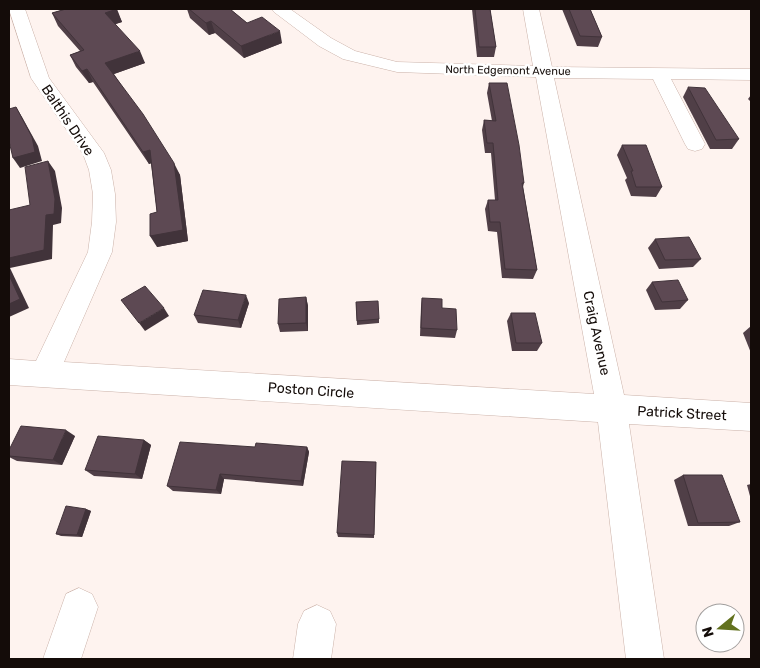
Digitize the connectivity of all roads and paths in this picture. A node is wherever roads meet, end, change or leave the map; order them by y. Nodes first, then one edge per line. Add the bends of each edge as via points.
1 (17, 9) edge
2 (280, 9) edge
3 (531, 9) edge
4 (544, 72) junction
5 (659, 73) junction
6 (751, 74) edge
7 (695, 144) dead end
8 (9, 372) edge
9 (45, 373) junction
10 (612, 410) junction
11 (751, 417) edge
12 (79, 607) dead end
13 (62, 659) edge
14 (645, 659) edge

1 - 9 street, Balthis Drive via 40,78 93,153 104,194 100,252
2 - 4 street, North Edgemont Avenue via 325,42 364,59 405,67
3 - 4 street, Craig Avenue
4 - 5 street, North Edgemont Avenue
4 - 10 street, Craig Avenue
5 - 6 street, North Edgemont Avenue
5 - 7 street
8 - 9 street, Poston Circle
9 - 10 street, Poston Circle
10 - 11 street, Patrick Street
10 - 14 street, Craig Avenue
12 - 13 street

